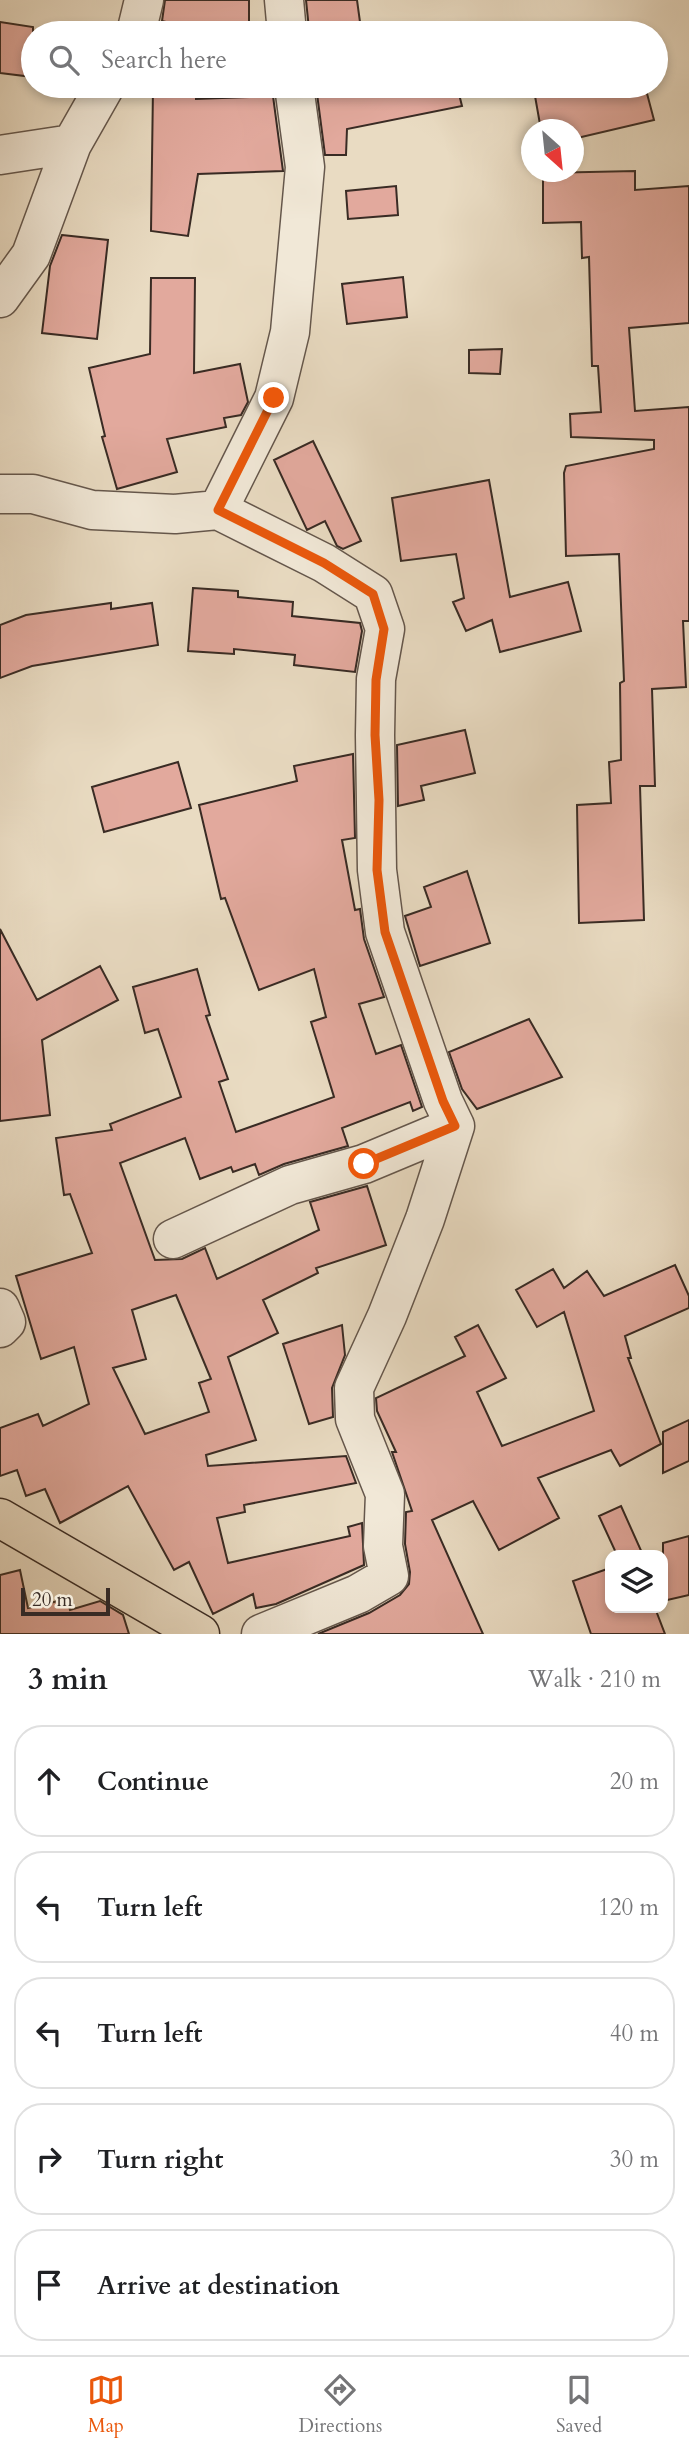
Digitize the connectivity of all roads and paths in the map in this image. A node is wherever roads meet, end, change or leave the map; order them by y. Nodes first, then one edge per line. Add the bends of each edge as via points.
1 (144, 0) edge
2 (284, 0) edge
3 (139, 21) edge
4 (286, 21) edge
5 (98, 98) edge
6 (295, 98) edge
7 (72, 144) junction
8 (0, 155) edge
9 (0, 298) edge
10 (0, 494) edge
11 (218, 510) junction
12 (455, 1126) junction
13 (173, 1239) dead end
14 (0, 1308) edge
15 (0, 1328) edge
16 (0, 1518) edge
17 (200, 1634) edge
18 (261, 1634) edge

1 - 3 street
2 - 4 street
5 - 7 street
6 - 11 street via 304,167 290,332 274,398
7 - 8 street
7 - 9 street via 31,255
10 - 11 street via 33,494 93,510 175,514
11 - 12 street via 324,563 373,594 384,629 376,680 375,735 377,870 385,932
12 - 13 street via 364,1164 290,1185
12 - 18 street via 425,1219 354,1388 355,1419 385,1494 383,1546 389,1576 358,1594
14 - 15 street via 6,1322
16 - 17 highway

